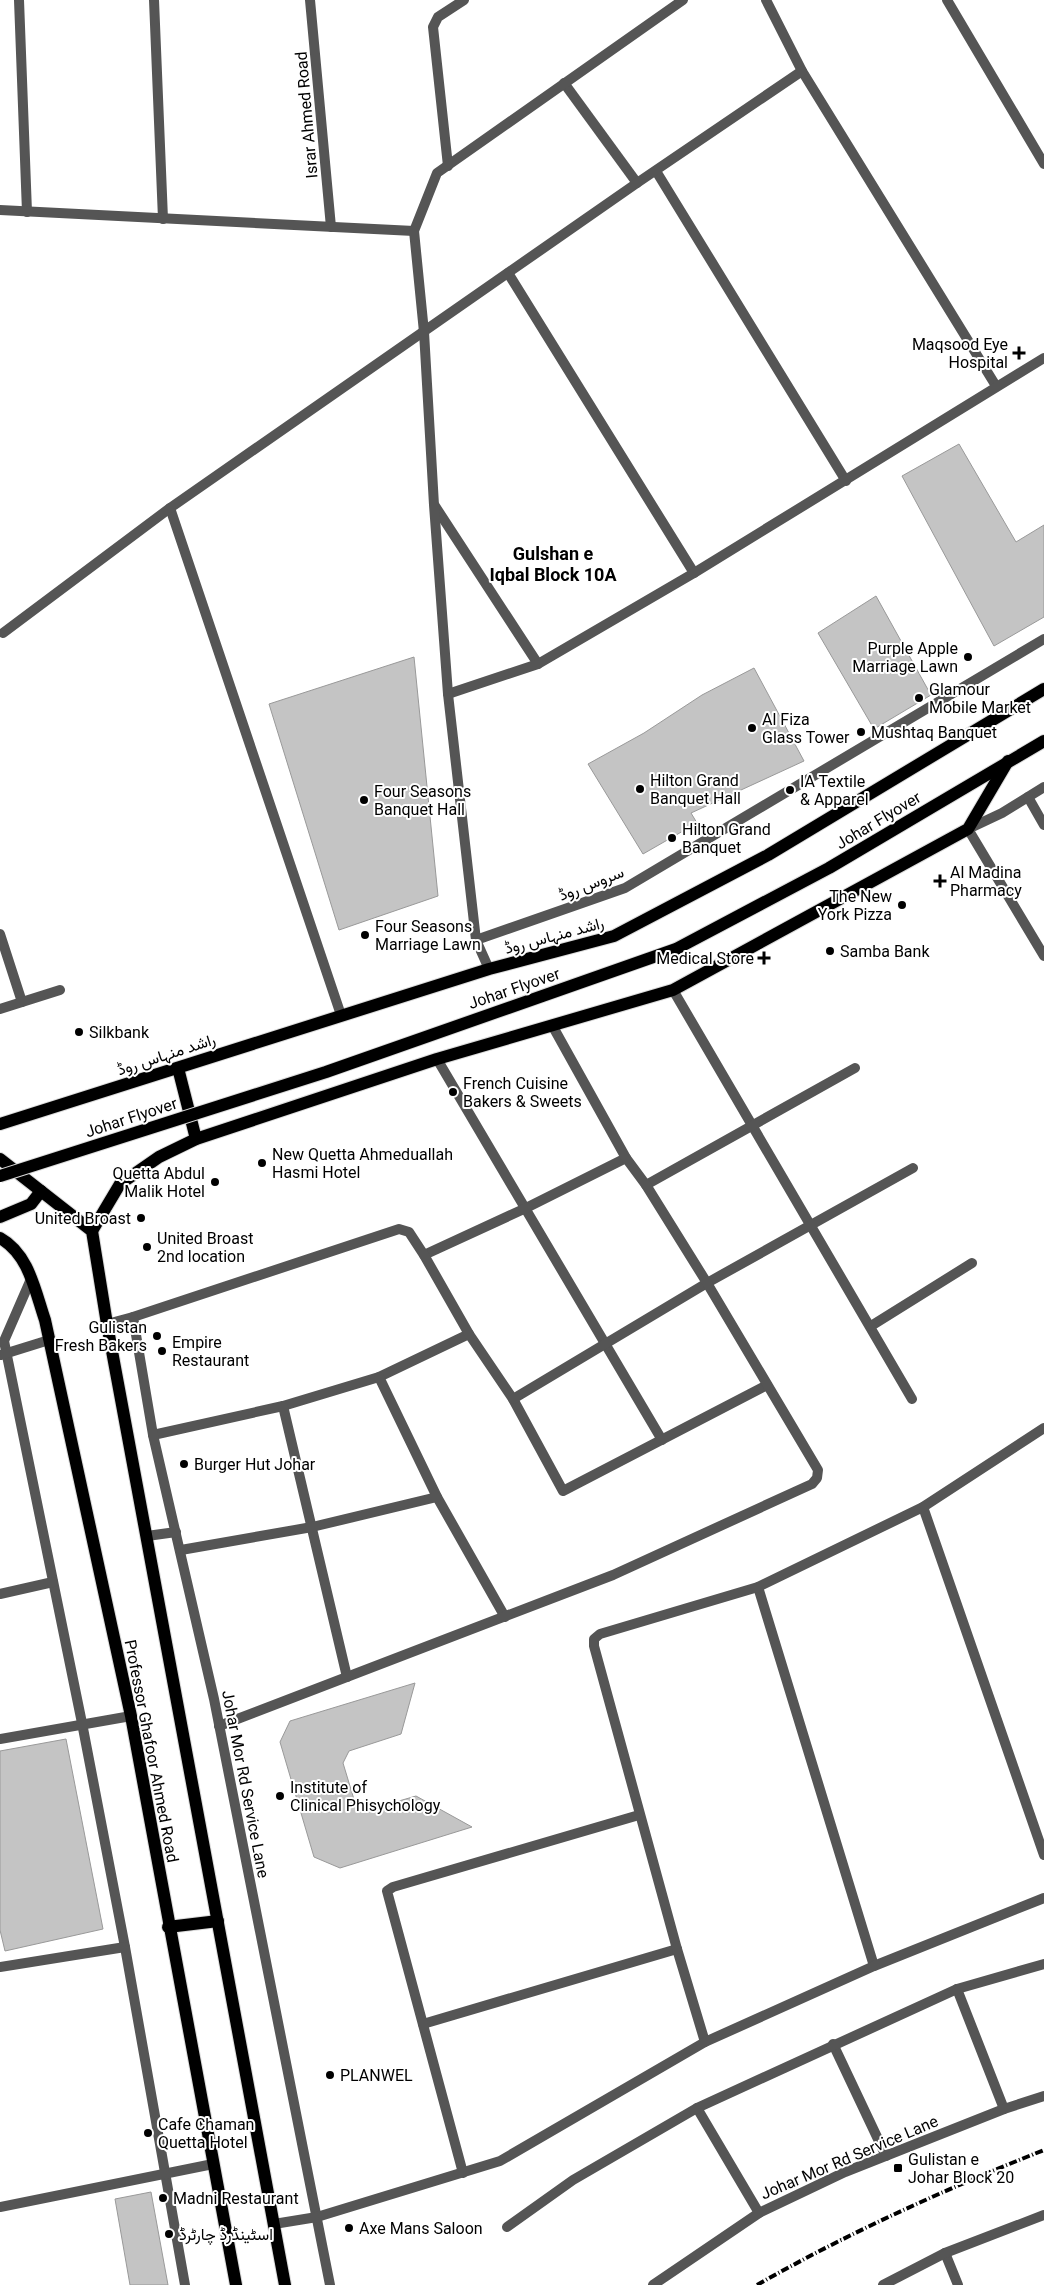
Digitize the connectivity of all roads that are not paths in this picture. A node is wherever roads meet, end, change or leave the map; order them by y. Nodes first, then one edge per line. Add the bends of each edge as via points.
1 (19, 0) edge
2 (154, 0) edge
3 (310, 0) edge
4 (464, 0) edge
5 (683, 0) edge
6 (766, 0) edge
7 (947, 0) edge
8 (802, 71) junction
9 (564, 83) junction
10 (1044, 164) edge
11 (448, 166) junction
12 (656, 171) junction
13 (637, 183) junction
14 (0, 210) edge
15 (28, 212) junction
16 (162, 218) junction
17 (331, 227) junction
18 (414, 231) junction
19 (508, 273) junction
20 (424, 332) junction
21 (1044, 358) edge
22 (996, 386) junction
23 (846, 481) junction
24 (434, 505) junction
25 (170, 508) junction
26 (694, 574) junction
27 (3, 633) dead end
28 (1044, 639) edge
29 (538, 664) junction
30 (1044, 689) edge
31 (448, 694) junction
32 (1044, 741) edge
33 (1008, 761) junction
34 (1044, 787) edge
35 (1028, 797) junction
36 (1044, 825) edge
37 (968, 829) junction
38 (0, 934) edge
39 (476, 940) junction
40 (1044, 956) edge
41 (489, 969) junction
42 (60, 990) dead end
43 (673, 990) junction
44 (22, 1002) junction
45 (0, 1009) edge
46 (341, 1015) junction
47 (552, 1025) junction
48 (437, 1060) junction
49 (178, 1068) junction
50 (855, 1068) dead end
51 (0, 1124) edge
52 (752, 1126) junction
53 (196, 1139) junction
54 (626, 1158) junction
55 (0, 1159) edge
56 (913, 1168) dead end
57 (0, 1176) edge
58 (646, 1185) junction
59 (41, 1191) junction
60 (526, 1208) junction
61 (0, 1217) edge
62 (811, 1225) junction
63 (92, 1231) junction
64 (0, 1238) edge
65 (424, 1255) junction
66 (972, 1263) dead end
67 (31, 1279) junction
68 (708, 1283) junction
69 (133, 1317) junction
70 (107, 1324) junction
71 (871, 1326) junction
72 (469, 1334) junction
73 (49, 1340) junction
74 (605, 1344) junction
75 (3, 1355) edge
76 (379, 1377) junction
77 (767, 1385) junction
78 (513, 1400) junction
79 (912, 1400) dead end
80 (283, 1406) junction
81 (1044, 1428) edge
82 (153, 1435) junction
83 (662, 1440) junction
84 (438, 1497) junction
85 (923, 1507) junction
86 (312, 1527) junction
87 (176, 1532) junction
88 (146, 1536) junction
89 (181, 1550) junction
90 (53, 1582) junction
91 (758, 1587) junction
92 (0, 1594) edge
93 (505, 1617) junction
94 (347, 1677) junction
95 (131, 1716) junction
96 (82, 1723) junction
97 (220, 1726) junction
98 (0, 1739) edge
99 (639, 1815) junction
100 (1044, 1855) edge
101 (1044, 1898) edge
102 (218, 1921) junction
103 (168, 1927) junction
104 (125, 1947) junction
105 (677, 1949) junction
106 (1044, 1964) edge
107 (874, 1966) junction
108 (0, 1967) edge
109 (957, 1989) junction
110 (423, 2024) junction
111 (705, 2042) junction
112 (833, 2044) junction
113 (1044, 2096) edge
114 (696, 2108) junction
115 (1004, 2109) junction
116 (886, 2156) junction
117 (213, 2164) junction
118 (463, 2173) junction
119 (166, 2175) junction
120 (0, 2207) edge
121 (759, 2213) junction
122 (1044, 2215) edge
123 (317, 2217) junction
124 (274, 2224) junction
125 (507, 2227) dead end
126 (945, 2253) junction
127 (185, 2285) edge
128 (236, 2285) edge
129 (285, 2285) edge
130 (330, 2285) edge
131 (653, 2285) edge
132 (883, 2285) edge
133 (958, 2285) edge

1 - 15 street
2 - 16 street
3 - 17 street, Israr Ahmed Road
4 - 11 street via 438,17 433,27
5 - 9 street
6 - 8 street
7 - 10 street
8 - 12 street
8 - 22 street
9 - 11 street
9 - 13 street
11 - 18 street via 437,173
12 - 13 street
12 - 23 street
13 - 19 street
14 - 15 street
15 - 16 street
16 - 17 street
17 - 18 street
18 - 20 street
19 - 20 street
19 - 26 street
20 - 24 street
20 - 25 street
21 - 22 street
22 - 23 street
23 - 26 street
24 - 29 street
24 - 31 street
25 - 27 street
25 - 46 street
26 - 29 street
28 - 39 street, سروس روڈ via 625,888
29 - 31 street
30 - 41 main road, راشد منہاس روڈ via 768,855 614,936
31 - 39 street
32 - 33 main road
33 - 37 main road
33 - 57 main road, Johar Flyover, bridge via 829,868 676,949 326,1072
34 - 35 street
35 - 36 street
35 - 37 street via 1002,814
37 - 40 street
37 - 43 main road
38 - 44 street
39 - 41 street
41 - 46 main road, راشد منہاس روڈ
42 - 44 street
43 - 47 main road
43 - 52 street
44 - 45 street
46 - 49 main road, راشد منہاس روڈ
47 - 48 main road
47 - 54 street
48 - 53 main road
48 - 60 street
49 - 51 main road, راشد منہاس روڈ
49 - 53 main road
50 - 52 street
52 - 58 street
52 - 62 street
53 - 63 main road via 158,1157 120,1184
54 - 58 street
54 - 60 street
55 - 59 main road
56 - 62 street
58 - 68 street
59 - 61 main road via 31,1204
59 - 63 main road
60 - 65 street
60 - 74 street
62 - 68 street
62 - 71 street
63 - 70 main road
64 - 67 main road, Professor Ghafoor Ahmed Road via 12,1245
65 - 69 street via 409,1232 399,1229
65 - 72 street
66 - 71 street
67 - 73 main road, Professor Ghafoor Ahmed Road
67 - 75 street via 4,1342
68 - 74 street
68 - 77 street
69 - 70 street
69 - 82 street, Johar Mor Rd Service Lane
70 - 88 main road
71 - 79 street
72 - 76 street
72 - 78 street
73 - 75 street
73 - 95 main road, Professor Ghafoor Ahmed Road
74 - 78 street
74 - 83 street
75 - 90 street
76 - 80 street
76 - 84 street
77 - 83 street
77 - 93 street via 818,1470 812,1484 613,1576
78 - 83 street via 563,1491
80 - 82 street
80 - 86 street
81 - 85 street
82 - 87 street, Johar Mor Rd Service Lane
84 - 86 street
84 - 93 street
85 - 91 street
85 - 100 street
86 - 89 street
86 - 94 street
87 - 88 street
87 - 89 street, Johar Mor Rd Service Lane
88 - 102 main road
89 - 97 street, Johar Mor Rd Service Lane
90 - 92 street
90 - 96 street
91 - 99 street via 600,1634 594,1639
91 - 107 street
93 - 94 street
94 - 97 street
95 - 96 street
95 - 103 main road, Professor Ghafoor Ahmed Road
96 - 98 street
96 - 104 street
97 - 123 street, Johar Mor Rd Service Lane
99 - 105 street
99 - 110 street via 387,1891
101 - 107 street
102 - 103 main road
102 - 124 main road
103 - 117 main road, Professor Ghafoor Ahmed Road
104 - 108 street
104 - 119 street
105 - 110 street
105 - 111 street
106 - 109 street
107 - 111 street
109 - 112 street
109 - 115 street
110 - 118 street
111 - 118 street via 500,2161
112 - 114 street
112 - 116 street
113 - 115 street, Johar Mor Rd Service Lane
114 - 121 street
114 - 125 street via 573,2180
115 - 116 street, Johar Mor Rd Service Lane
116 - 121 street, Johar Mor Rd Service Lane
117 - 119 street
117 - 128 main road, Professor Ghafoor Ahmed Road
118 - 123 street
119 - 120 street
119 - 127 street
121 - 131 street, Johar Mor Rd Service Lane
122 - 126 street
123 - 124 street
123 - 130 street, Johar Mor Rd Service Lane
124 - 129 main road
126 - 132 street
126 - 133 street

